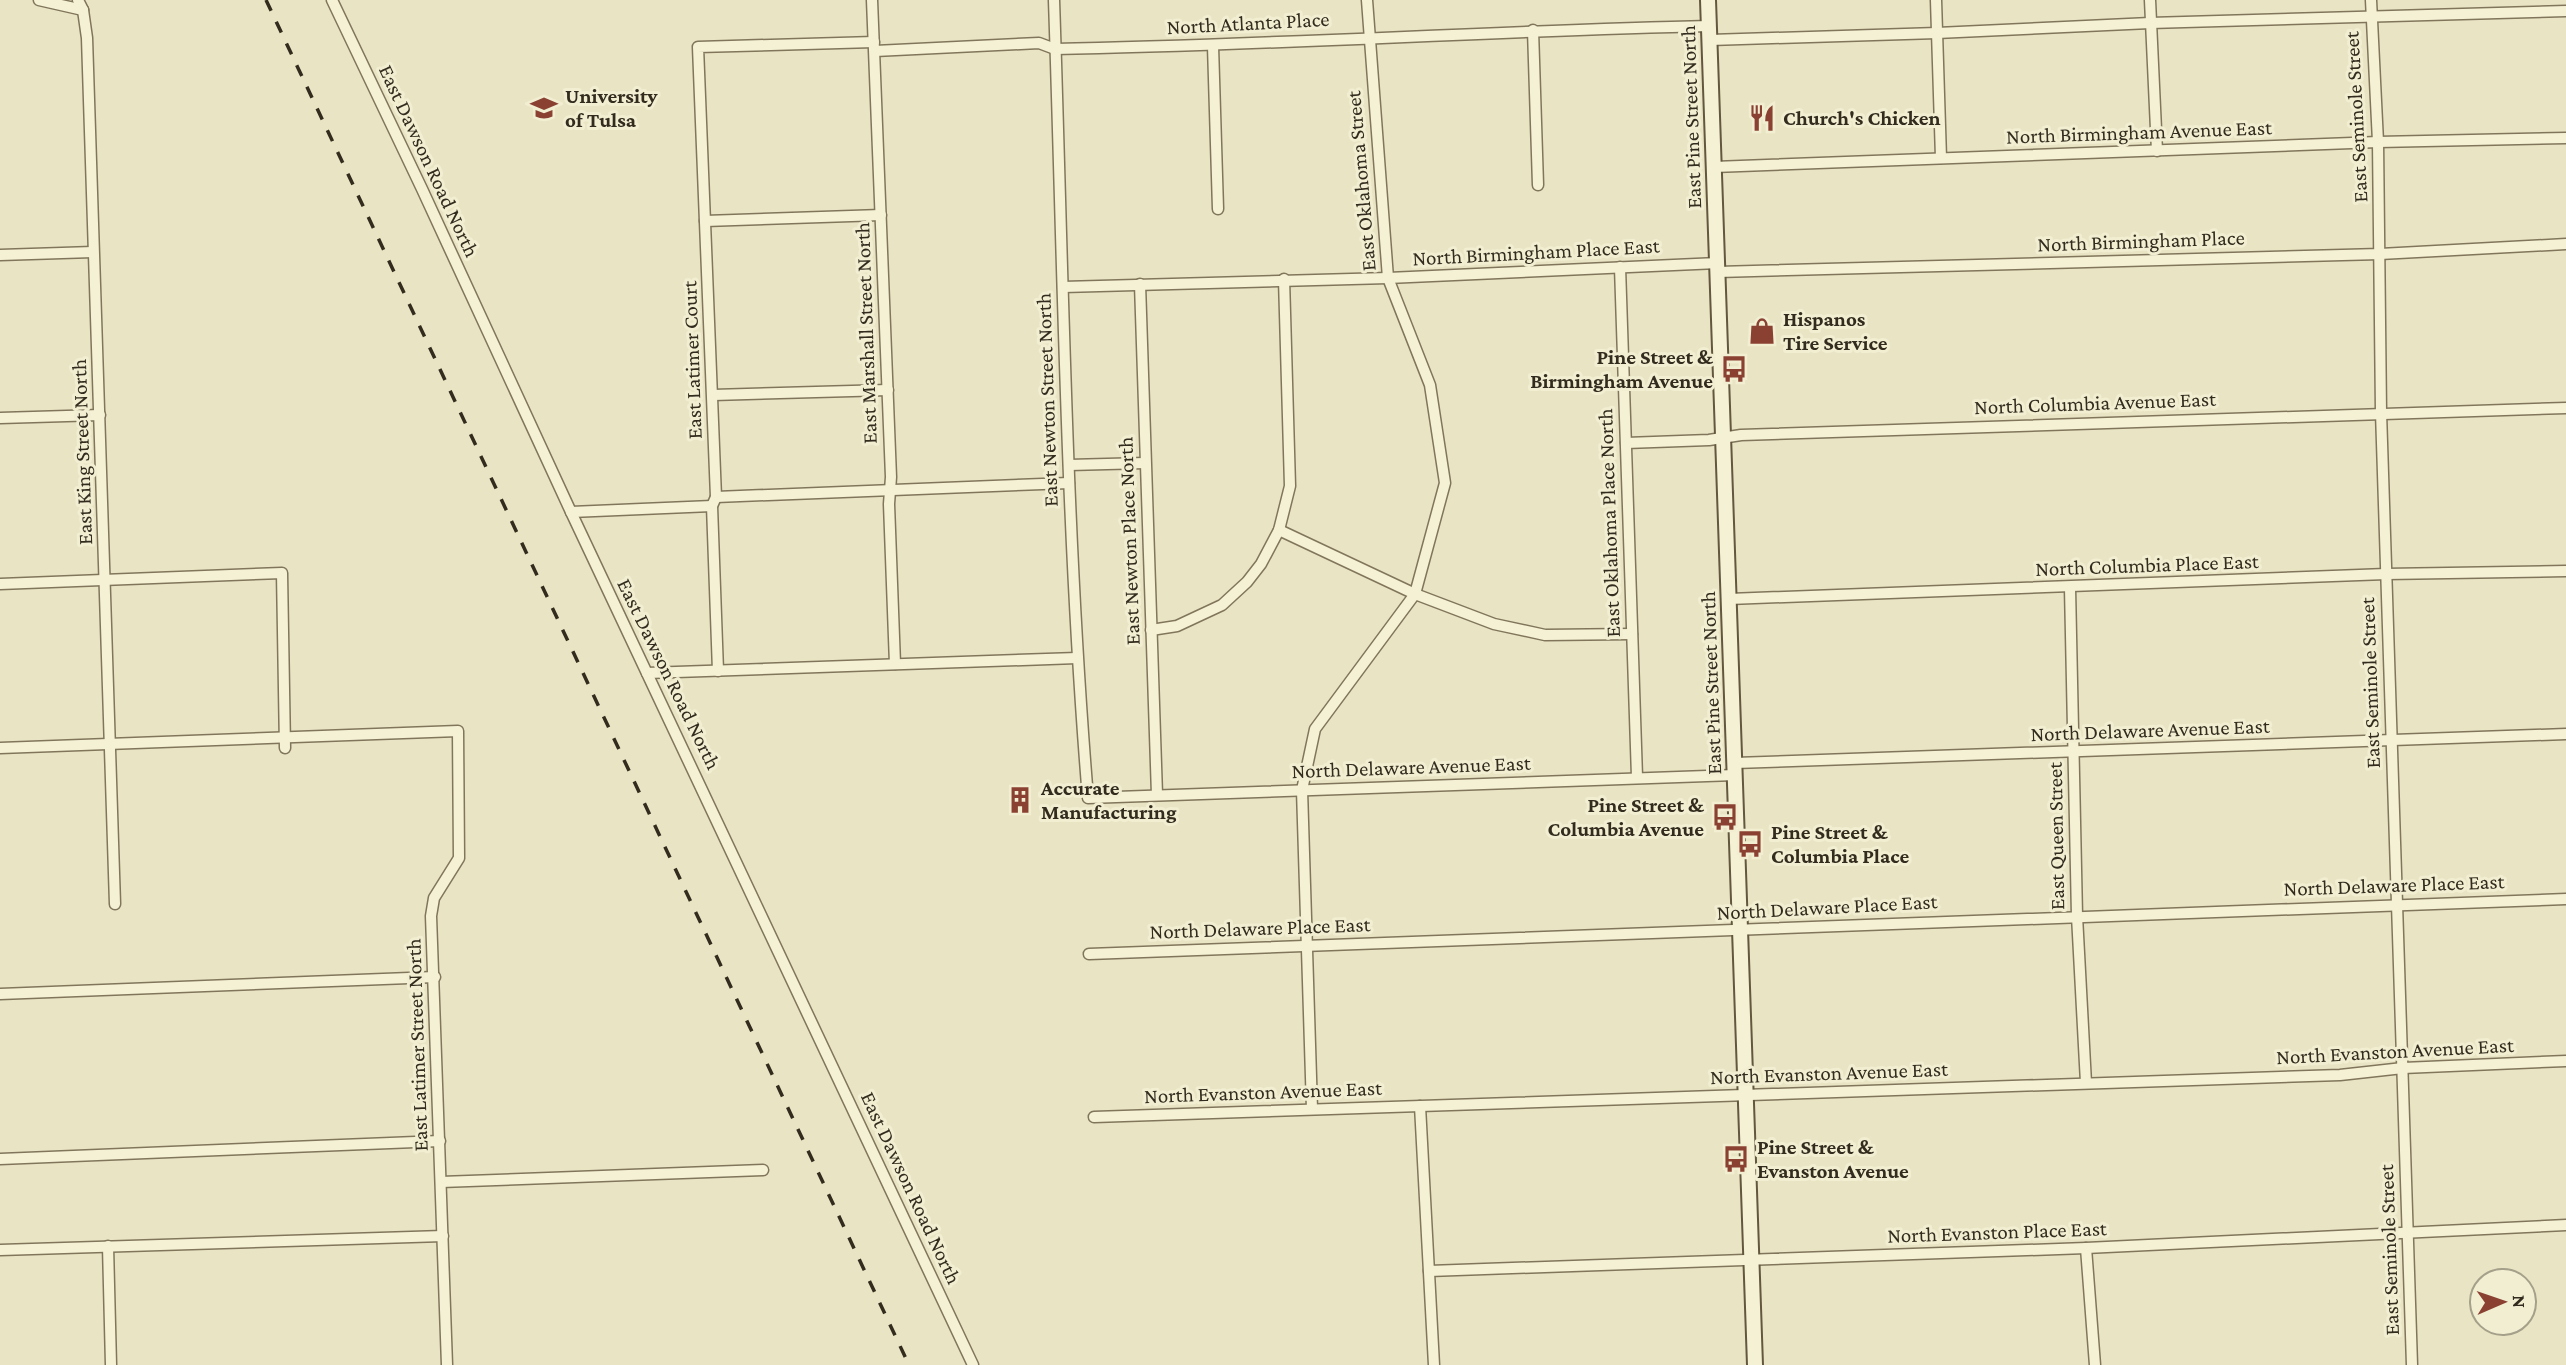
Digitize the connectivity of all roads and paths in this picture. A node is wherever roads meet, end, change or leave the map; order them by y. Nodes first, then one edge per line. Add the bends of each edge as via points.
1 (39, 0) edge
2 (331, 0) edge
3 (872, 0) edge
4 (1054, 0) edge
5 (1367, 0) edge
6 (1708, 0) edge
7 (1936, 0) edge
8 (2150, 0) edge
9 (2371, 0) edge
10 (80, 5) edge
11 (2566, 11) edge
12 (2371, 17) junction
13 (2150, 23) junction
14 (1533, 30) junction
15 (1709, 33) junction
16 (1937, 33) junction
17 (1368, 37) junction
18 (874, 46) junction
19 (1213, 46) junction
20 (698, 47) joint
21 (1055, 49) junction
22 (2566, 138) edge
23 (2378, 142) junction
24 (2157, 151) junction
25 (1941, 158) junction
26 (1714, 167) junction
27 (1538, 185) dead end
28 (1218, 209) dead end
29 (881, 215) junction
30 (705, 221) junction
31 (2566, 244) edge
32 (93, 252) junction
33 (2381, 254) junction
34 (0, 255) edge
35 (1620, 267) junction
36 (1718, 267) junction
37 (1388, 278) junction
38 (1284, 279) junction
39 (1140, 285) junction
40 (1063, 287) junction
41 (888, 390) junction
42 (713, 395) junction
43 (2566, 408) edge
44 (2381, 412) junction
45 (100, 415) junction
46 (0, 418) edge
47 (1723, 437) junction
48 (1626, 443) junction
49 (1145, 463) junction
50 (1069, 465) junction
51 (1069, 483) junction
52 (890, 489) junction
53 (714, 502) junction
54 (571, 512) junction
55 (1279, 530) junction
56 (2566, 571) edge
57 (2386, 574) junction
58 (106, 580) junction
59 (0, 584) edge
60 (2070, 588) junction
61 (1415, 594) junction
62 (1729, 599) junction
63 (1151, 629) junction
64 (1632, 634) junction
65 (1077, 658) junction
66 (895, 664) junction
67 (718, 671) junction
68 (647, 673) junction
69 (2566, 734) edge
70 (285, 737) junction
71 (2391, 742) junction
72 (110, 743) junction
73 (0, 748) edge
74 (285, 748) dead end
75 (2074, 752) junction
76 (1735, 769) junction
77 (1637, 777) junction
78 (1303, 790) junction
79 (1157, 795) junction
80 (1088, 798) joint
81 (2566, 899) edge
82 (116, 904) dead end
83 (2398, 904) junction
84 (2077, 916) junction
85 (1741, 929) junction
86 (1308, 945) junction
87 (1090, 954) dead end
88 (435, 977) junction
89 (0, 994) edge
90 (2566, 1061) edge
91 (2403, 1068) junction
92 (2087, 1083) junction
93 (1745, 1095) junction
94 (1419, 1106) junction
95 (1312, 1109) junction
96 (1094, 1117) dead end
97 (440, 1140) junction
98 (0, 1159) edge
99 (763, 1170) dead end
100 (441, 1182) junction
101 (2566, 1225) edge
102 (2407, 1233) junction
103 (443, 1236) junction
104 (108, 1247) junction
105 (2087, 1248) junction
106 (0, 1250) edge
107 (1752, 1260) junction
108 (1429, 1271) junction
109 (111, 1365) edge
110 (447, 1365) edge
111 (973, 1365) edge
112 (1434, 1365) edge
113 (1755, 1365) edge
114 (2095, 1365) edge
115 (2412, 1365) edge

1 - 10 street
2 - 54 street, East Dawson Road North
3 - 18 street, East Marshall Street North
4 - 21 street, East Newton Street North
5 - 17 street, East Oklahoma Street
6 - 15 main road, East Pine Street North
7 - 16 street
8 - 13 street
9 - 12 street, East Seminole Street
10 - 32 street, East King Street North via 88,38
11 - 12 street, North Atlanta Place
12 - 13 street, North Atlanta Place
12 - 23 street, East Seminole Street
13 - 16 street, North Atlanta Place
13 - 24 street
14 - 15 street, North Atlanta Place
14 - 17 street, North Atlanta Place
14 - 27 street
15 - 16 street, North Atlanta Place
15 - 26 main road, East Pine Street North
16 - 25 street
17 - 19 street, North Atlanta Place
17 - 37 street, East Oklahoma Street
18 - 20 street, North Atlanta Place
18 - 21 street, North Atlanta Place via 1039,43
18 - 29 street, East Marshall Street North
19 - 21 street, North Atlanta Place
19 - 28 street
20 - 30 street, East Latimer Court
21 - 40 street, East Newton Street North
22 - 23 street, North Birmingham Avenue East
23 - 24 street, North Birmingham Avenue East
23 - 33 street, East Seminole Street
24 - 25 street, North Birmingham Avenue East
25 - 26 street, North Birmingham Avenue East
26 - 36 main road, East Pine Street North
29 - 30 street
29 - 41 street, East Marshall Street North
30 - 42 street, East Latimer Court
31 - 33 street, North Birmingham Place
32 - 34 street
32 - 45 street, East King Street North
33 - 36 street, North Birmingham Place
33 - 44 street, East Seminole Street
35 - 36 street, North Birmingham Place East
35 - 37 street, North Birmingham Place East
35 - 48 street, East Oklahoma Place North
36 - 47 main road, East Pine Street North
37 - 38 street, North Birmingham Place East
37 - 61 street, East Oklahoma Street via 1430,386 1445,483
38 - 39 street, North Birmingham Place East
38 - 55 street via 1290,486
39 - 40 street, North Birmingham Place East
39 - 49 street, East Newton Place North
40 - 50 street, East Newton Street North
41 - 42 street
41 - 52 street, East Marshall Street North
42 - 53 street, East Latimer Court
43 - 44 street, North Columbia Avenue East
44 - 47 street, North Columbia Avenue East
44 - 57 street, East Seminole Street
45 - 46 street
45 - 58 street, East King Street North
47 - 48 street, North Columbia Avenue East
47 - 62 main road, East Pine Street North
48 - 64 street, East Oklahoma Place North
49 - 50 street
49 - 63 street, East Newton Place North
50 - 51 street, East Newton Street North
51 - 52 street
51 - 65 street, East Newton Street North
52 - 53 street
52 - 66 street, East Marshall Street North
53 - 54 street
53 - 67 street, East Latimer Court
54 - 68 street, East Dawson Road North
55 - 61 street
55 - 63 street via 1261,564 1222,605 1177,625
56 - 57 street, North Columbia Place East
57 - 60 street, North Columbia Place East
57 - 71 street, East Seminole Street
58 - 59 street
58 - 70 street via 282,573
58 - 72 street, East King Street North
60 - 62 street, North Columbia Place East
60 - 75 street, East Queen Street
61 - 64 street via 1522,632
61 - 78 street, East Oklahoma Street via 1315,729
62 - 76 main road, East Pine Street North
63 - 79 street, East Newton Place North
64 - 77 street, East Oklahoma Place North
65 - 66 street
65 - 80 street, East Newton Street North
66 - 67 street
67 - 68 street
68 - 111 street, East Dawson Road North
69 - 71 street, North Delaware Avenue East
70 - 72 street
70 - 74 street
70 - 88 street, East Latimer Street North via 458,731 460,859 434,898
71 - 75 street, North Delaware Avenue East
71 - 83 street, East Seminole Street
72 - 73 street
72 - 82 street, East King Street North
75 - 76 street, North Delaware Avenue East
75 - 84 street, East Queen Street
76 - 77 street, North Delaware Avenue East
76 - 85 main road, East Pine Street North
77 - 78 street, North Delaware Avenue East
78 - 79 street, North Delaware Avenue East
78 - 86 street, East Oklahoma Street
79 - 80 street, North Delaware Avenue East
81 - 83 street, North Delaware Place East
83 - 84 street, North Delaware Place East
83 - 91 street, East Seminole Street
84 - 85 street, North Delaware Place East
84 - 92 street, East Queen Street
85 - 86 street, North Delaware Place East
85 - 93 main road, East Pine Street North
86 - 87 street, North Delaware Place East
86 - 95 street, East Oklahoma Street
88 - 89 street
88 - 97 street, East Latimer Street North
90 - 91 street, North Evanston Avenue East
91 - 92 street, North Evanston Avenue East via 2340,1075
91 - 102 street, East Seminole Street
92 - 93 street, North Evanston Avenue East
93 - 94 street, North Evanston Avenue East
93 - 107 main road, East Pine Street North
94 - 95 street, North Evanston Avenue East
94 - 108 street
95 - 96 street, North Evanston Avenue East
97 - 98 street
97 - 100 street, East Latimer Street North
99 - 100 street
100 - 103 street, East Latimer Street North
101 - 102 street, North Evanston Place East
102 - 105 street, North Evanston Place East
102 - 115 street, East Seminole Street
103 - 104 street
103 - 110 street, East Latimer Street North
104 - 106 street
104 - 109 street
105 - 107 street, North Evanston Place East
105 - 114 street
107 - 108 street, North Evanston Place East
107 - 113 main road, East Pine Street North
108 - 112 street

